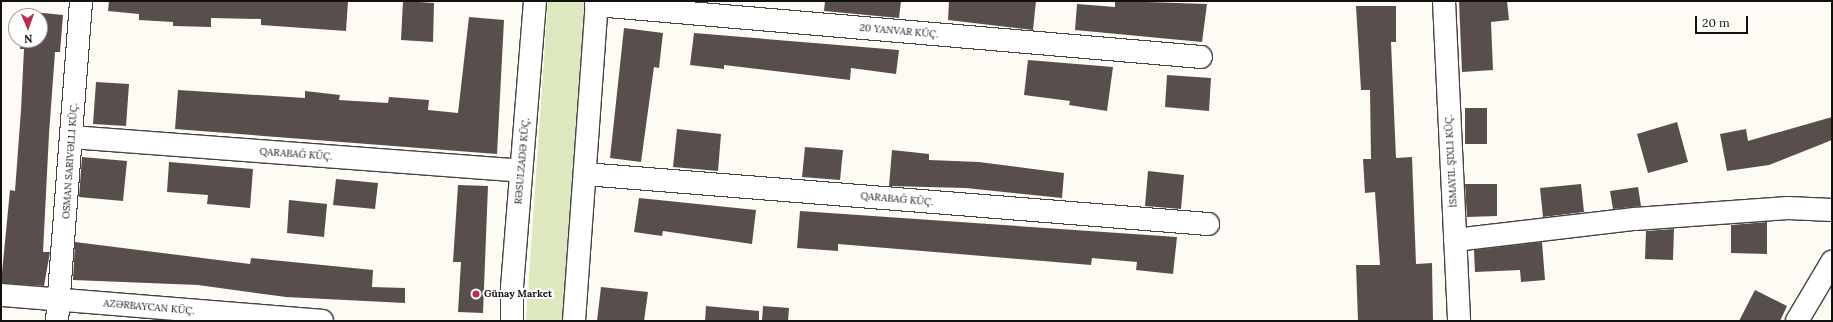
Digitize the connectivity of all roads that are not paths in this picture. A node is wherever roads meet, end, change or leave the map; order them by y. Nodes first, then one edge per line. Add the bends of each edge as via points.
1 (81, 1) edge
2 (530, 1) edge
3 (1444, 1) edge
4 (597, 3) edge
5 (1201, 57) dead end
6 (72, 137) junction
7 (521, 171) junction
8 (585, 174) junction
9 (1832, 210) edge
10 (1208, 224) dead end
11 (1455, 240) junction
12 (1832, 262) edge
13 (1, 295) edge
14 (58, 311) edge
15 (322, 321) edge
16 (512, 321) edge
17 (574, 321) edge
18 (1460, 321) edge
19 (1797, 321) edge

1 - 6 street
2 - 7 street, RƏSULZADƏ KÜÇ.
3 - 11 street
4 - 5 street, 20 YANVAR KÜÇ.
4 - 8 street
6 - 7 street, QARABAĞ KÜÇ.
6 - 14 street
7 - 16 street, RƏSULZADƏ KÜÇ.
8 - 10 street, QARABAĞ KÜÇ.
8 - 17 street
9 - 11 street via 1788,208 1635,219
11 - 18 street
12 - 19 street
13 - 14 street, AZƏRBAYCAN KÜÇ.
14 - 15 street, AZƏRBAYCAN KÜÇ.

